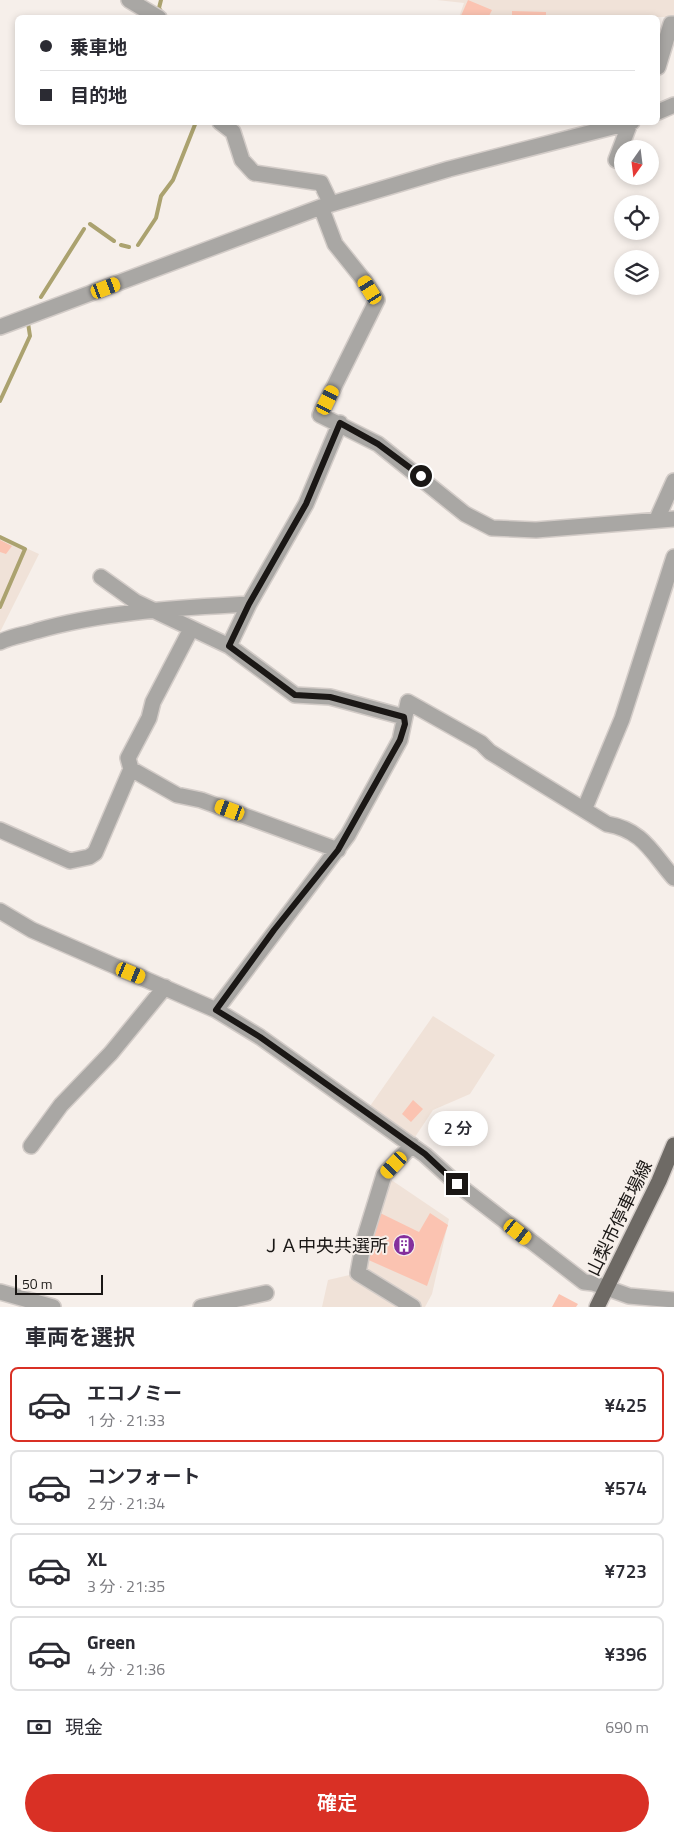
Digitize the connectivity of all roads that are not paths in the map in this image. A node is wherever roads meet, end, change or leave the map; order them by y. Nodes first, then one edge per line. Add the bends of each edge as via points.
1 (129, 0) edge
2 (154, 15) edge
3 (674, 24) edge
4 (660, 60) edge
5 (674, 105) edge
6 (660, 111) edge
7 (224, 125) edge
8 (623, 125) edge
9 (630, 125) edge
10 (624, 140) edge
11 (326, 206) junction
12 (0, 326) edge
13 (340, 423) junction
14 (674, 481) edge
15 (657, 519) junction
16 (674, 519) edge
17 (674, 557) edge
18 (101, 577) dead end
19 (249, 604) junction
20 (159, 612) junction
21 (191, 629) junction
22 (0, 642) edge
23 (229, 646) junction
24 (404, 717) junction
25 (131, 769) junction
26 (584, 810) junction
27 (0, 830) edge
28 (338, 850) junction
29 (674, 878) edge
30 (0, 911) edge
31 (165, 986) junction
32 (216, 1010) junction
33 (674, 1144) edge
34 (412, 1145) junction
35 (32, 1146) dead end
36 (607, 1287) junction
37 (0, 1292) edge
38 (266, 1293) dead end
39 (674, 1300) edge
40 (53, 1307) edge
41 (201, 1307) edge
42 (413, 1307) edge
43 (597, 1307) edge

1 - 2 street
3 - 4 street via 671,24
5 - 6 street
7 - 11 street via 233,132 242,160 254,173 321,183
8 - 11 street via 449,169
9 - 10 street
11 - 12 street
11 - 13 street via 335,244 377,300 320,415
13 - 15 street via 378,444 465,514 492,528 536,530
13 - 19 street via 306,504
14 - 15 street
15 - 16 street
17 - 26 street via 622,719
18 - 20 street via 136,602
19 - 20 street
19 - 23 street
20 - 21 street
20 - 22 street via 105,616 54,626
21 - 23 street
21 - 25 street via 128,758
23 - 24 street via 295,695 330,697
24 - 26 street via 408,702
24 - 28 street via 400,740
25 - 27 street via 95,852 89,857 70,861
25 - 28 street via 176,795 200,800
26 - 29 street via 607,824 625,827 649,846
28 - 32 street
30 - 31 street via 32,930
31 - 32 street
31 - 35 street via 111,1053 61,1105
32 - 34 street via 260,1037
33 - 36 main road, 山梨市停車場線
34 - 36 street via 584,1282
34 - 42 street via 384,1175 364,1240 358,1273
36 - 39 street via 629,1296
36 - 43 main road, 山梨市停車場線
37 - 40 street
38 - 41 street

